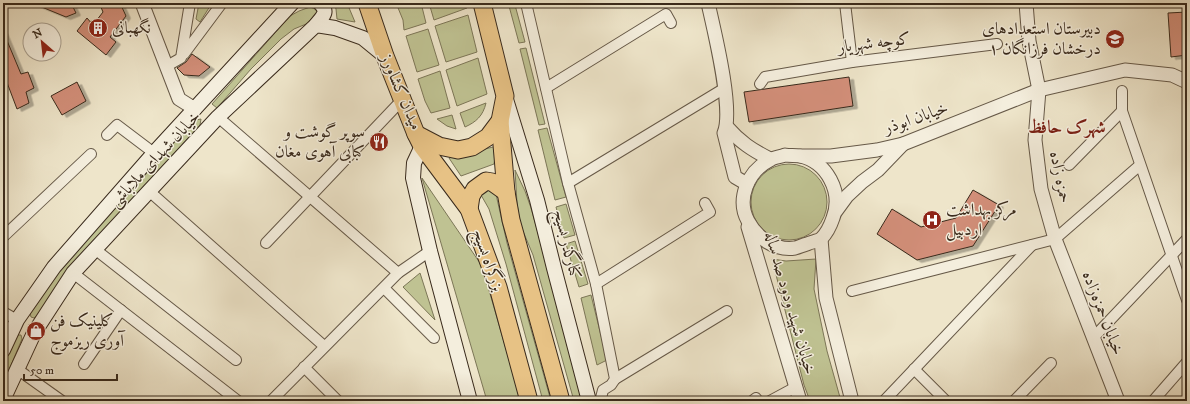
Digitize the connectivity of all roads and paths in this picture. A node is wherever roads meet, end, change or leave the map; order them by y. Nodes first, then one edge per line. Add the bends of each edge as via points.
1 (142, 3) edge
2 (190, 3) edge
3 (222, 3) edge
4 (300, 3) edge
5 (320, 3) edge
6 (367, 3) edge
7 (482, 3) edge
8 (526, 3) edge
9 (708, 3) edge
10 (845, 3) edge
11 (1026, 3) edge
12 (289, 6) edge
13 (671, 23) dead end
14 (316, 24) junction
15 (997, 44) dead end
16 (385, 56) junction
17 (181, 58) junction
18 (852, 62) junction
19 (167, 66) junction
20 (1187, 82) edge
21 (760, 84) dead end
22 (546, 88) junction
23 (725, 88) junction
24 (1039, 90) junction
25 (1122, 91) dead end
26 (505, 96) junction
27 (402, 100) junction
28 (195, 110) junction
29 (1122, 111) junction
30 (218, 117) junction
31 (500, 121) junction
32 (727, 127) junction
33 (108, 135) dead end
34 (419, 140) junction
35 (903, 144) junction
36 (154, 153) junction
37 (90, 154) dead end
38 (800, 156) junction
39 (770, 159) junction
40 (1140, 164) junction
41 (1069, 165) dead end
42 (568, 182) junction
43 (747, 184) junction
44 (150, 190) junction
45 (506, 192) junction
46 (310, 197) junction
47 (705, 203) dead end
48 (469, 209) junction
49 (836, 211) junction
50 (745, 216) junction
51 (3, 237) edge
52 (821, 239) junction
53 (1055, 239) junction
54 (1187, 239) edge
55 (266, 243) dead end
56 (1032, 245) junction
57 (96, 250) junction
58 (430, 251) junction
59 (1171, 255) junction
60 (73, 273) junction
61 (398, 273) junction
62 (596, 284) junction
63 (384, 288) junction
64 (852, 291) dead end
65 (1187, 300) edge
66 (121, 310) junction
67 (727, 311) dead end
68 (3, 312) edge
69 (17, 320) junction
70 (34, 332) junction
71 (434, 338) dead end
72 (1093, 338) junction
73 (324, 346) junction
74 (3, 350) edge
75 (236, 360) dead end
76 (1187, 362) edge
77 (1051, 363) dead end
78 (84, 364) dead end
79 (304, 367) junction
80 (17, 369) junction
81 (914, 369) junction
82 (615, 379) junction
83 (796, 387) junction
84 (3, 400) edge
85 (62, 401) edge
86 (238, 401) edge
87 (271, 401) edge
88 (338, 401) edge
89 (470, 401) edge
90 (529, 401) edge
91 (561, 401) edge
92 (589, 401) edge
93 (602, 401) edge
94 (752, 401) edge
95 (758, 401) edge
96 (770, 401) edge
97 (800, 401) edge
98 (852, 401) edge
99 (884, 401) edge
100 (946, 401) edge
101 (1014, 401) edge
102 (1118, 401) edge
103 (1153, 401) edge

1 - 19 street
2 - 17 street
3 - 17 street
4 - 12 main road
5 - 14 main road via 325,13
6 - 16 highway, میدان کشاورز
7 - 26 highway, میدان کشاورز
8 - 22 street
9 - 23 street
10 - 18 street
11 - 24 street, حمزه زاده
12 - 28 main road, خیابان شهدای ملاباشی
13 - 22 street via 666,14
14 - 16 main road via 363,38
14 - 30 main road, خیابان شهدای ملاباشی
15 - 18 street, کوچه شهریار
16 - 27 highway, میدان کشاورز
17 - 19 street
18 - 21 street, کوچه شهریار via 765,77
19 - 28 street via 179,99
20 - 24 street, خیابان ابوذر via 1172,75 1125,70
22 - 42 street
23 - 32 street
23 - 42 street
24 - 35 street, خیابان ابوذر
24 - 53 street, حمزه زاده via 1035,140 1041,189
25 - 29 street
26 - 31 highway, میدان کشاورز
26 - 92 main road, کنارگذر بسیج via 537,200
27 - 34 highway, میدان کشاورز
27 - 46 street
28 - 30 main road via 205,116
28 - 36 main road, خیابان شهدای ملاباشی
29 - 40 street
29 - 41 street
30 - 44 main road, خیابان شهدای ملاباشی
30 - 46 street
31 - 34 highway, میدان کشاورز via 488,137 472,147 458,150
31 - 45 highway, بزرگراه بسیج
32 - 39 street via 747,146
32 - 43 street via 724,133 734,177
33 - 36 street via 117,125
34 - 48 highway, بزرگراه بسیج
34 - 58 main road via 413,178
35 - 38 street, خیابان ابوذر via 832,156
35 - 49 street via 878,170 847,196
36 - 69 main road, خیابان شهدای ملاباشی via 54,267
37 - 51 street
38 - 39 street via 785,155
38 - 49 street via 814,161 833,183
39 - 43 street via 758,168
40 - 53 street
40 - 59 street
42 - 62 street
43 - 50 street via 743,196
44 - 57 main road, خیابان شهدای ملاباشی
44 - 73 street
45 - 48 highway via 492,182 486,181 475,189
45 - 91 highway, بزرگراه بسیج via 511,220
46 - 55 street
46 - 61 street
47 - 62 street via 710,212
48 - 90 highway, بزرگراه بسیج via 498,287
49 - 52 street
50 - 52 street via 752,230 764,241 779,247 795,248
50 - 83 street, خیابان شهید ودود صد ساله
52 - 98 street, خیابان شهید ودود صد ساله via 826,298
53 - 56 street
53 - 72 street, خیابان حمزه‌زاده
54 - 59 street
56 - 64 street
56 - 81 street
57 - 60 main road, خیابان شهدای ملاباشی
57 - 75 street
58 - 61 street
58 - 89 main road
59 - 65 street
59 - 72 street
60 - 66 street
60 - 70 main road, خیابان شهدای ملاباشی
61 - 63 street
62 - 82 street
63 - 71 street
63 - 73 street
66 - 78 street
66 - 86 street
67 - 82 street
68 - 69 street
69 - 70 main road
69 - 74 main road, خیابان شهدای ملاباشی
70 - 80 main road, خیابان شهدای ملاباشی
72 - 102 street, خیابان حمزه‌زاده
73 - 79 street
76 - 103 street
77 - 101 street
79 - 87 street
79 - 88 street
80 - 84 main road, خیابان شهدای ملاباشی
80 - 85 street
81 - 99 street
81 - 100 street
82 - 93 street via 603,390 600,398
83 - 96 street
83 - 97 street, خیابان شهید ودود صد ساله
94 - 95 street via 756,398

